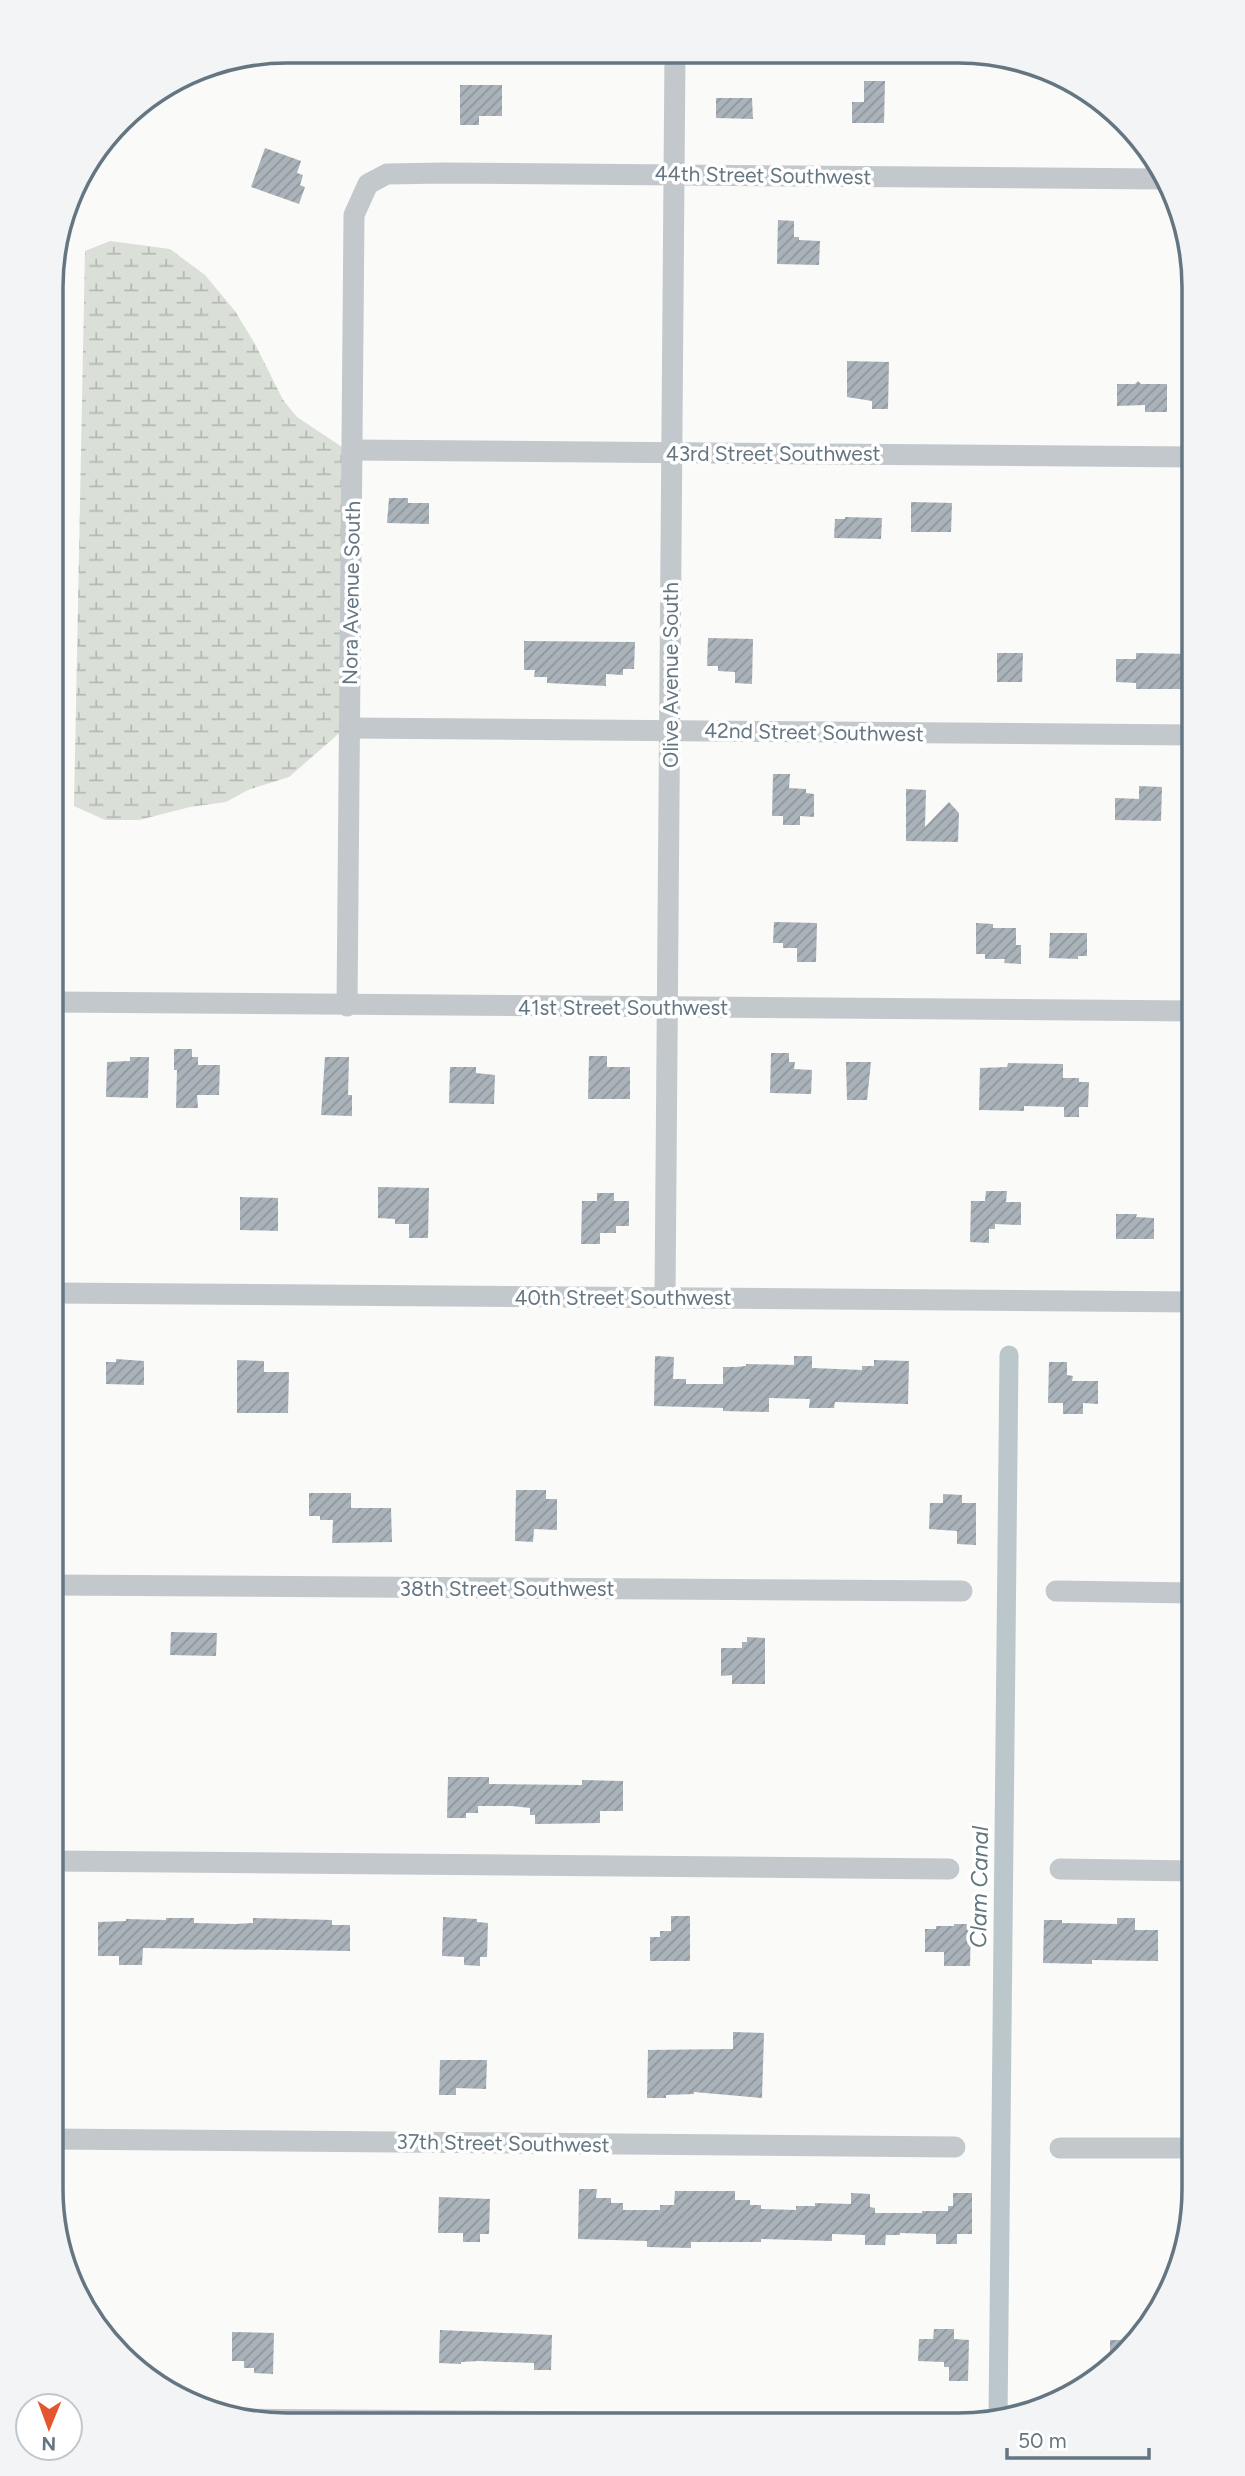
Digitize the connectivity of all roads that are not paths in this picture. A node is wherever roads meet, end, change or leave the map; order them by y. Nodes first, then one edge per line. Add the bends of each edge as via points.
1 (676, 63) edge
2 (674, 174) junction
3 (1154, 179) edge
4 (368, 184) joint
5 (352, 450) junction
6 (672, 453) junction
7 (1182, 457) edge
8 (349, 728) junction
9 (670, 730) junction
10 (1182, 735) edge
11 (63, 1002) edge
12 (347, 1006) junction
13 (667, 1008) junction
14 (1182, 1011) edge
15 (63, 1293) edge
16 (665, 1297) junction
17 (1182, 1303) edge
18 (63, 1584) edge
19 (962, 1591) dead end
20 (1056, 1591) dead end
21 (1182, 1593) edge
22 (63, 1861) edge
23 (949, 1868) dead end
24 (1060, 1869) dead end
25 (1182, 1871) edge
26 (63, 2139) edge
27 (955, 2147) dead end
28 (1060, 2147) dead end
29 (1182, 2148) edge

1 - 2 street, Olive Avenue South
2 - 3 street, 44th Street Southwest
2 - 4 street, 44th Street Southwest via 387,174
2 - 6 street, Olive Avenue South
4 - 5 street, Nora Avenue South via 354,215
5 - 6 street, 43rd Street Southwest
5 - 8 street, Nora Avenue South
6 - 7 street, 43rd Street Southwest
6 - 9 street, Olive Avenue South
8 - 9 street, 42nd Street Southwest
8 - 12 street, Nora Avenue South
9 - 10 street, 42nd Street Southwest
9 - 13 street, Olive Avenue South
11 - 12 street, 41st Street Southwest
12 - 13 street, 41st Street Southwest
13 - 14 street, 41st Street Southwest
13 - 16 street, Olive Avenue South
15 - 16 street, 40th Street Southwest
16 - 17 street, 40th Street Southwest
18 - 19 street, 38th Street Southwest
20 - 21 street
22 - 23 street
24 - 25 street
26 - 27 street, 37th Street Southwest
28 - 29 street

